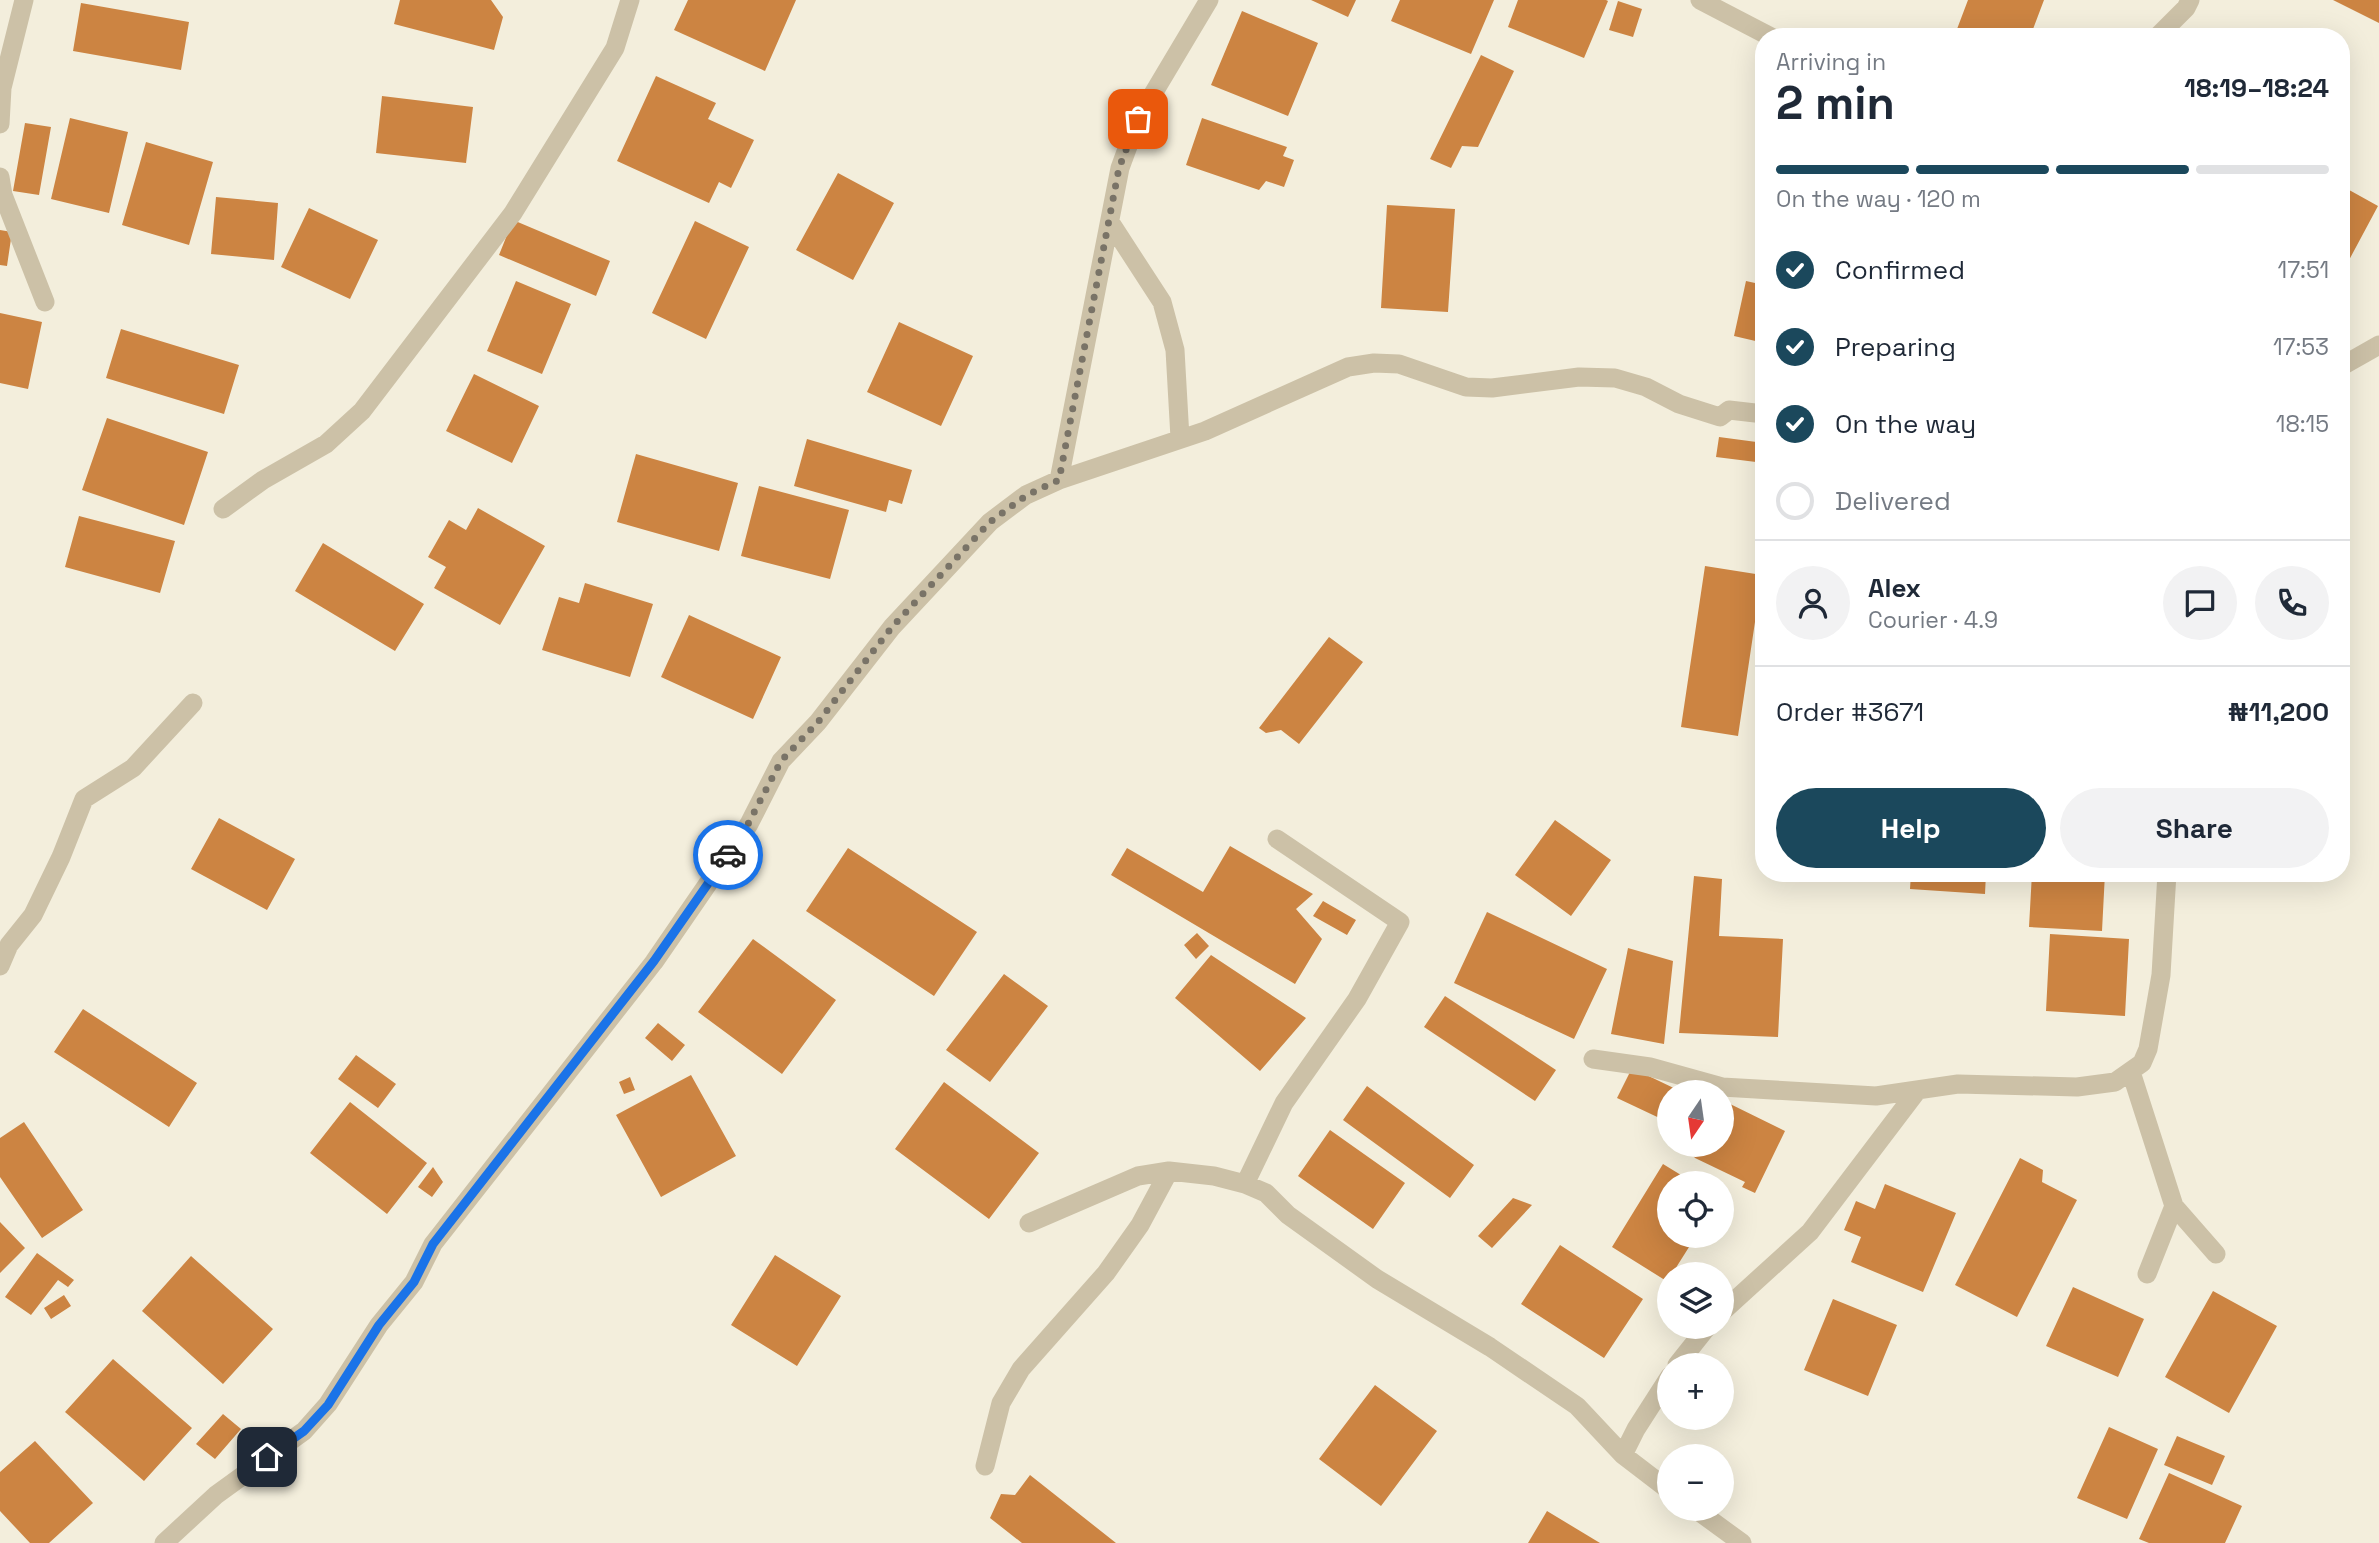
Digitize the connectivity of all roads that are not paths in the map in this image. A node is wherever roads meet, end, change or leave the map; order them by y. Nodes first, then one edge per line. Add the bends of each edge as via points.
1 (24, 0) edge
2 (630, 0) edge
3 (1209, 0) edge
4 (1700, 0) edge
5 (2190, 0) edge
6 (1755, 28) edge
7 (2166, 28) edge
8 (0, 124) edge
9 (0, 177) edge
10 (1110, 222) junction
11 (45, 302) dead end
12 (2379, 345) edge
13 (2350, 361) edge
14 (1755, 413) edge
15 (1180, 438) junction
16 (1059, 480) junction
17 (223, 509) dead end
18 (193, 703) dead end
19 (1277, 839) dead end
20 (2166, 882) edge
21 (0, 966) edge
22 (1593, 1059) dead end
23 (2131, 1072) junction
24 (1917, 1091) junction
25 (1169, 1171) junction
26 (1245, 1184) junction
27 (2174, 1206) junction
28 (1029, 1223) dead end
29 (2216, 1254) dead end
30 (2147, 1274) dead end
31 (1734, 1301) edge
32 (1698, 1339) edge
33 (1687, 1353) edge
34 (1657, 1396) edge
35 (1623, 1455) junction
36 (985, 1466) dead end
37 (1657, 1481) edge
38 (1711, 1521) edge
39 (164, 1543) edge
40 (1742, 1543) edge

1 - 8 street via 2,88
2 - 17 street via 615,48 513,213 362,411 326,444
3 - 10 street via 1138,119 1119,168
4 - 6 street
5 - 7 street
9 - 11 street
10 - 15 street via 1162,302 1175,350
10 - 16 street
12 - 13 street
14 - 15 street via 1729,410 1720,417 1615,378 1466,387 1399,364 1374,363 1348,367
15 - 16 street
16 - 39 street via 1027,495 990,522 892,627 818,722 781,761 748,824 700,897 433,1244 414,1282 379,1325 328,1405 304,1431 216,1495
18 - 21 street via 133,768 83,799 33,915 9,945
19 - 26 street via 1400,922 1357,999 1284,1102
20 - 23 street via 2161,975 2148,1049
22 - 24 street via 1650,1067 1722,1087 1876,1096
23 - 24 street via 2115,1082 2077,1087 1958,1084
23 - 27 street
24 - 31 street via 1810,1232
25 - 26 street
25 - 28 street via 1138,1176
25 - 36 street via 1140,1225 1106,1273 1021,1369 1001,1403
26 - 35 street via 1266,1193 1377,1279 1577,1406
27 - 29 street
27 - 30 street
32 - 33 street
34 - 35 street
35 - 37 street
38 - 40 street

